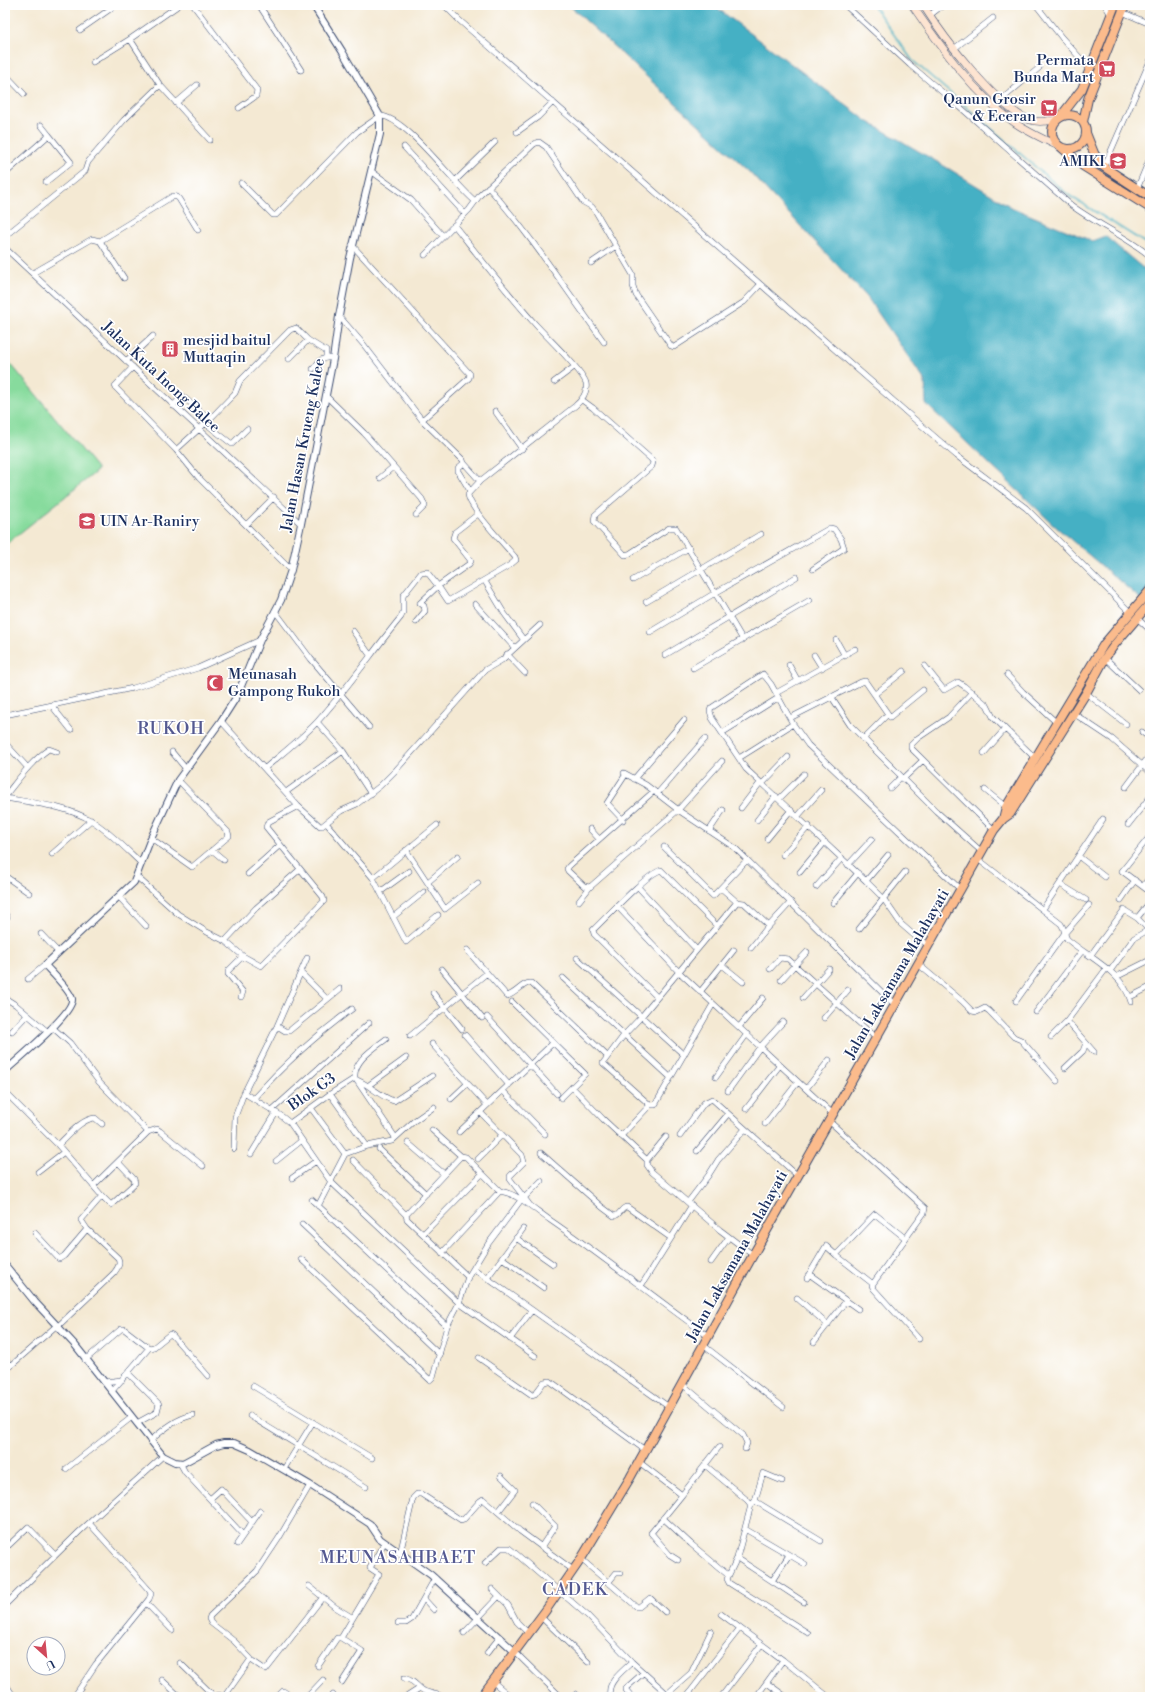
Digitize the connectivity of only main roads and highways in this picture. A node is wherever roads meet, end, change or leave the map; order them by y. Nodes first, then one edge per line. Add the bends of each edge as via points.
1 (912, 5) edge
2 (923, 5) edge
3 (1116, 5) edge
4 (1124, 9) edge
5 (1059, 118) junction
6 (1083, 122) junction
7 (1086, 133) junction
8 (1060, 147) junction
9 (1150, 197) edge
10 (1150, 208) edge
11 (1150, 590) edge
12 (1150, 603) edge
13 (1133, 616) junction
14 (1003, 819) junction
15 (481, 1697) edge

1 - 8 main road via 966,76 998,110 1016,124
2 - 5 main road via 955,48 1001,100 1029,119 1041,122
3 - 5 highway via 1077,96
4 - 6 highway via 1088,99
5 - 6 highway via 1071,115
5 - 8 highway via 1054,123 1051,133
6 - 7 highway
7 - 8 highway via 1083,142 1076,148
7 - 9 highway via 1094,153 1104,167
8 - 10 highway via 1083,166
11 - 13 highway, Jalan Laksamana Malahayati
12 - 13 highway, Jalan Laksamana Malahayati
13 - 14 highway, Jalan Laksamana Malahayati via 1010,814
13 - 14 highway, Jalan Laksamana Malahayati via 1114,631 1104,644 1006,807
14 - 15 highway, Jalan Laksamana Malahayati via 994,830 831,1117 639,1462 581,1559

